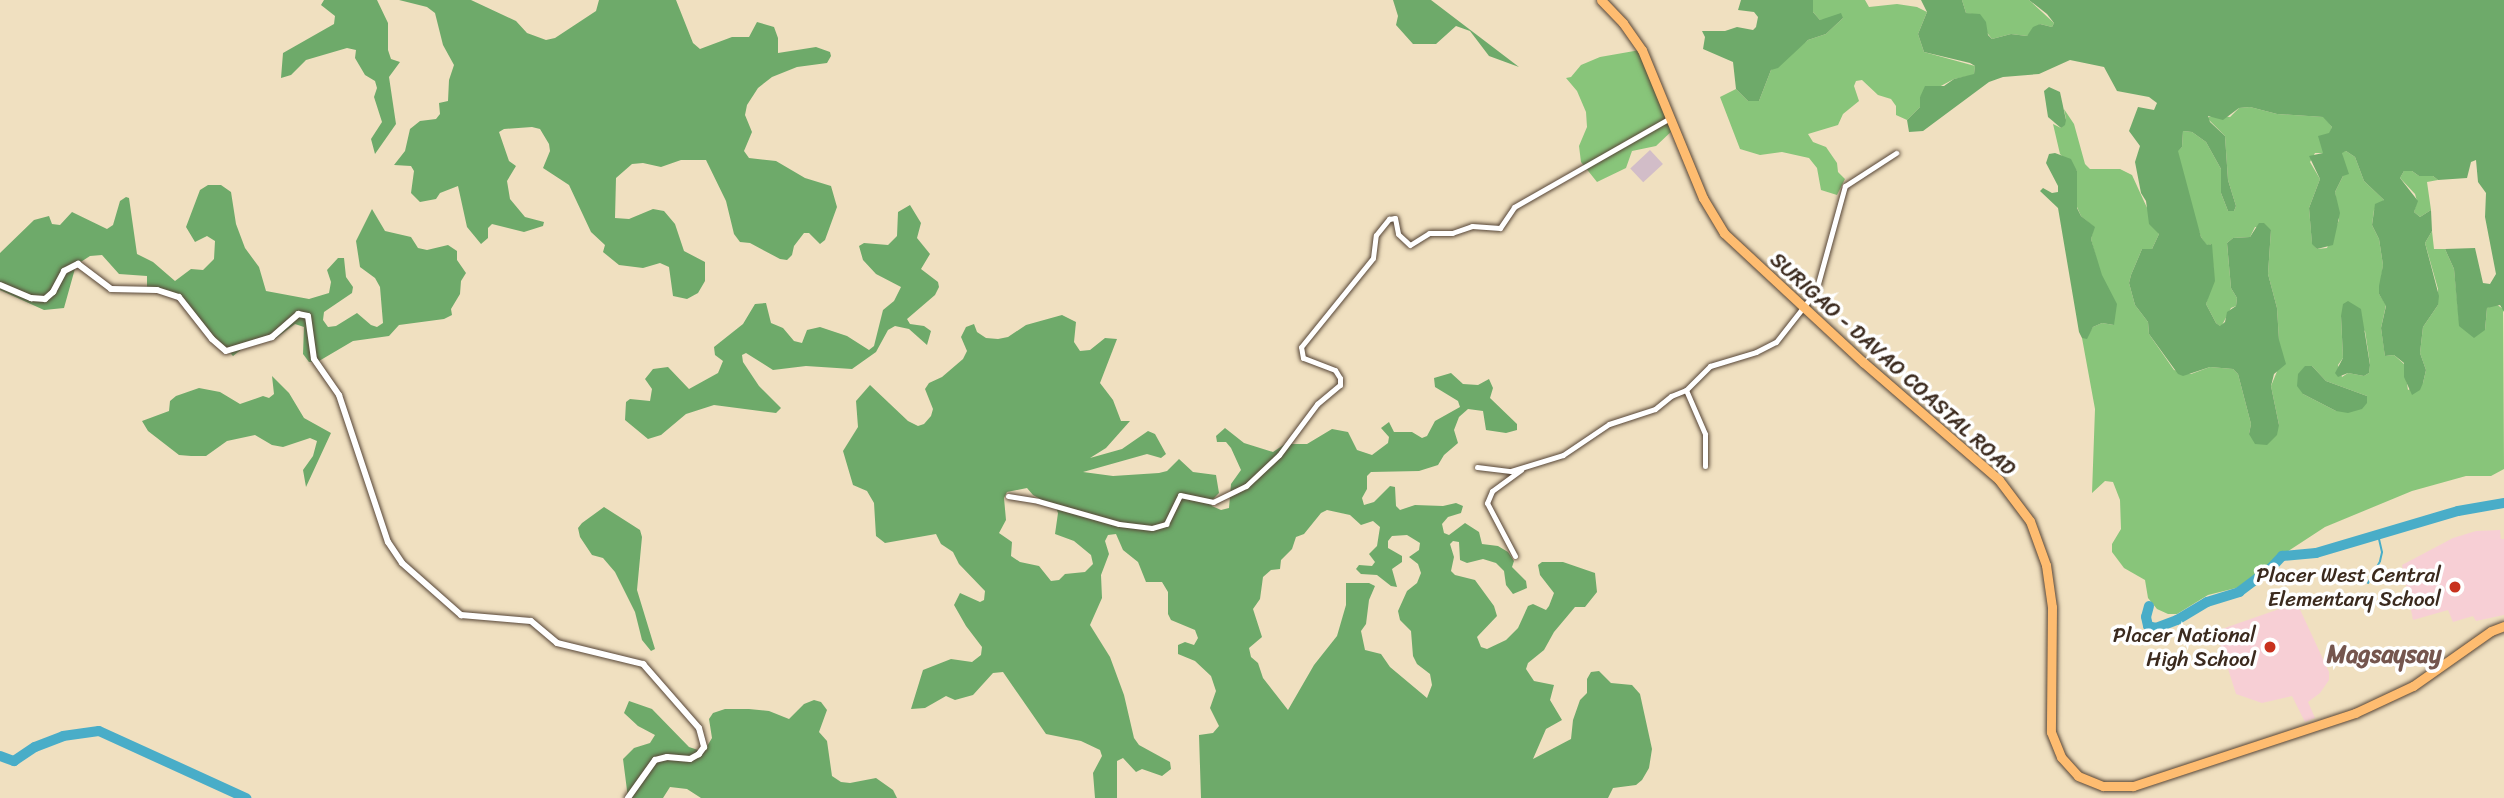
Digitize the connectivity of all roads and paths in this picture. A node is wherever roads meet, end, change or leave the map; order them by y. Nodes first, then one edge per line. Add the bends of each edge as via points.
1 (1601, 0) edge
2 (1670, 118) junction
3 (1896, 153) dead end
4 (0, 285) edge
5 (1804, 307) junction
6 (1686, 390) junction
7 (1705, 466) dead end
8 (1477, 467) dead end
9 (1524, 468) junction
10 (1008, 496) dead end
11 (1515, 556) dead end
12 (2504, 626) edge
13 (628, 798) edge

1 - 2 highway, SURIGAO - DAVAO COASTAL ROAD via 1642,50
2 - 5 highway, SURIGAO - DAVAO COASTAL ROAD via 1716,223
2 - 10 street via 1514,207 1500,228 1472,226 1452,233 1429,233 1410,245 1398,234 1395,219 1389,219 1376,235 1373,258 1301,347 1303,358 1335,370 1340,385 1317,404 1279,455 1246,486 1213,502 1180,495 1166,524 1152,528
3 - 5 street via 1844,189 1820,281
4 - 13 street via 45,299 64,271 78,264 106,287 158,290 179,297 226,351 272,337 298,314 308,316 314,359 339,395 388,542 402,563 461,615 531,621 557,643 643,664 699,728 704,747 699,754 690,759 656,760
5 - 6 street via 1776,342 1710,366
5 - 12 highway, SURIGAO - DAVAO COASTAL ROAD via 2017,500 2036,533 2046,565 2052,607 2050,725 2055,746 2078,776 2121,788 2310,728 2401,692
6 - 7 street via 1705,433
6 - 9 street via 1652,411 1609,424 1570,452
8 - 9 street via 1498,471
9 - 11 street via 1492,491 1487,503

